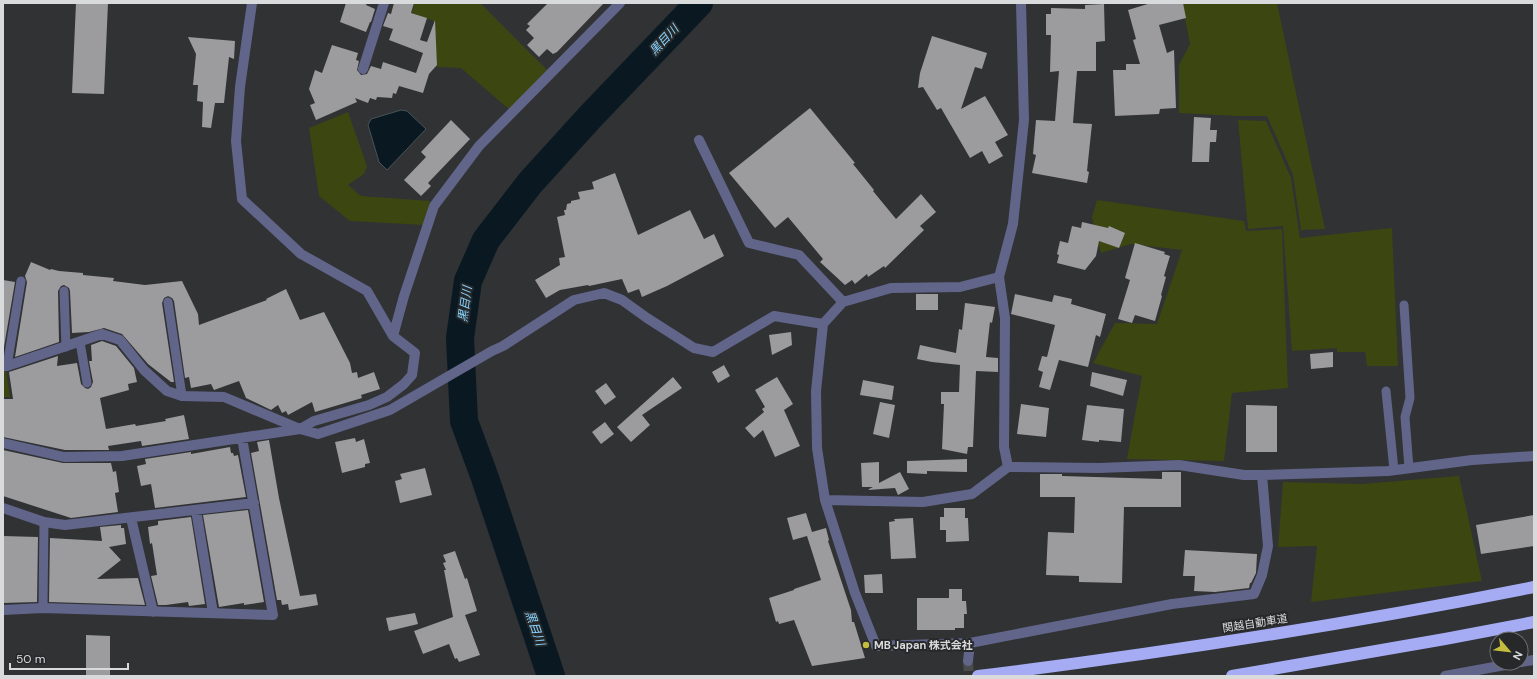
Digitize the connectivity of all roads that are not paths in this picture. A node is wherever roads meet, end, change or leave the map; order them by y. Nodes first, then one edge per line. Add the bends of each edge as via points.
1 (252, 3) edge
2 (384, 3) edge
3 (620, 3) edge
4 (1021, 3) edge
5 (364, 69) dead end
6 (699, 140) dead end
7 (999, 277) junction
8 (21, 281) dead end
9 (64, 291) dead end
10 (168, 302) dead end
11 (843, 302) junction
12 (1404, 305) dead end
13 (823, 324) junction
14 (393, 336) junction
15 (80, 342) junction
16 (66, 347) junction
17 (5, 366) edge
18 (87, 383) dead end
19 (1386, 391) dead end
20 (182, 396) junction
21 (300, 429) junction
22 (242, 438) junction
23 (3, 443) edge
24 (1534, 456) edge
25 (1008, 467) junction
26 (1409, 468) junction
27 (1394, 470) junction
28 (1262, 475) junction
29 (825, 500) junction
30 (254, 503) junction
31 (3, 508) edge
32 (196, 510) junction
33 (131, 518) junction
34 (44, 522) junction
35 (1534, 587) edge
36 (43, 608) junction
37 (3, 610) edge
38 (153, 612) junction
39 (213, 613) junction
40 (1534, 622) edge
41 (970, 642) junction
42 (968, 661) tunnel mouth
43 (1489, 668) edge
44 (978, 676) edge
45 (1232, 676) edge
46 (1445, 676) edge

1 - 14 street via 240,87 236,141 242,200 301,254 366,291
2 - 5 street
3 - 14 street via 480,146 434,206
4 - 7 street via 1024,120 1013,224
6 - 11 street via 749,243 800,255
7 - 11 street via 960,287 891,288
7 - 25 street via 1005,318 1004,447
8 - 17 lane
9 - 16 lane
10 - 20 lane
11 - 13 street
12 - 26 lane via 1410,398 1405,417
13 - 21 street via 774,316 712,352 694,348 622,300 604,293 574,300 503,346 390,410 318,434
13 - 29 street via 816,391 817,448
14 - 21 street via 415,353 412,375 404,384 387,397 369,405 314,421
15 - 16 street
15 - 18 lane
15 - 20 street via 102,334 120,340 144,370 167,391
16 - 17 street
19 - 27 lane
20 - 21 street via 224,397
21 - 22 street
22 - 23 street via 122,456 64,457
22 - 30 street
24 - 26 street
25 - 28 street via 1179,466
25 - 29 street via 972,494 923,502
26 - 27 street
27 - 28 street
28 - 41 street via 1268,546 1262,575 1254,594 1172,604
29 - 41 street via 855,593 876,646
30 - 32 street
30 - 39 street via 273,615
31 - 34 street
32 - 33 street
32 - 39 street
33 - 34 street via 65,525
33 - 38 street
34 - 36 lane
35 - 44 highway, 関越自動車道 via 1259,636 1115,659
36 - 37 street
36 - 38 street
38 - 39 street
40 - 45 highway via 1445,640
41 - 42 street
43 - 46 street

